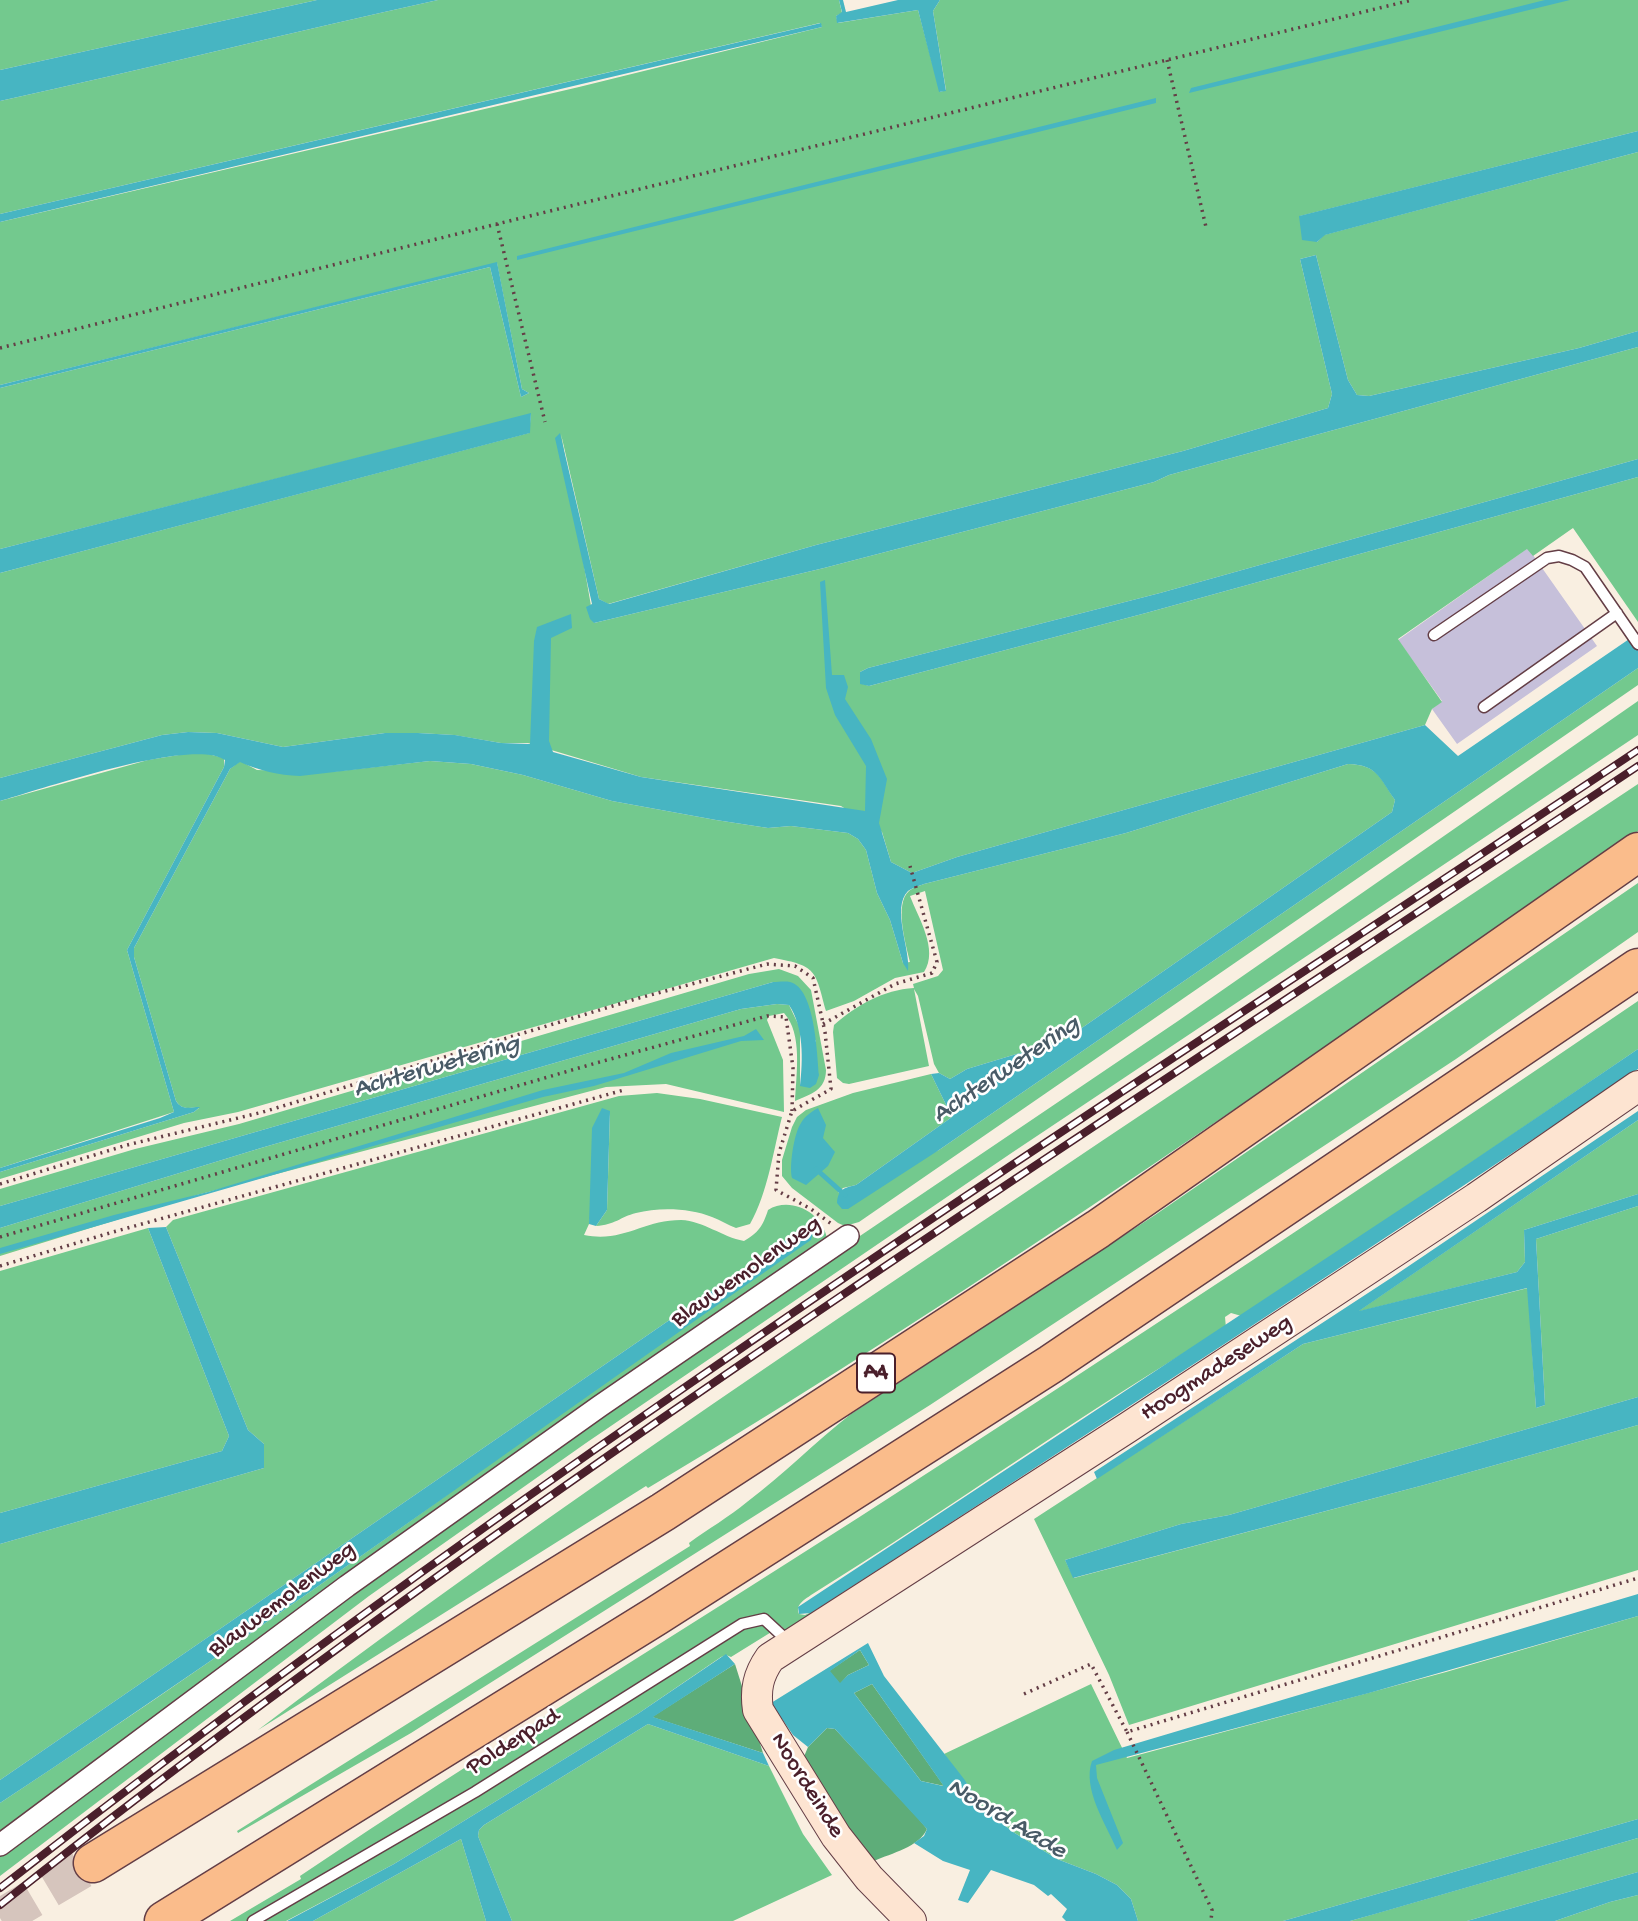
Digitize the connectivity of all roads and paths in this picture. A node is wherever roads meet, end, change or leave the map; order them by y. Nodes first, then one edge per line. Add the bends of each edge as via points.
1 (1412, 0) edge
2 (1167, 60) junction
3 (497, 224) junction
4 (1206, 228) dead end
5 (0, 348) edge
6 (545, 422) dead end
7 (1617, 613) junction
8 (1434, 635) dead end
9 (1638, 643) edge
10 (1484, 707) dead end
11 (1638, 852) edge
12 (911, 866) dead end
13 (1638, 968) edge
14 (823, 1024) junction
15 (1638, 1086) edge
16 (624, 1090) dead end
17 (792, 1111) junction
18 (0, 1184) edge
19 (848, 1236) joint
20 (0, 1237) edge
21 (0, 1266) edge
22 (1638, 1578) edge
23 (791, 1644) junction
24 (1024, 1695) dead end
25 (1127, 1732) junction
26 (0, 1845) edge
27 (93, 1863) tunnel mouth
28 (163, 1921) edge
29 (253, 1921) edge
30 (911, 1921) edge
31 (1211, 1921) edge

1 - 2 path
2 - 3 path
2 - 4 path
3 - 5 path
3 - 6 path
7 - 8 lane via 1585,567 1559,556 1538,563
7 - 9 lane
7 - 10 lane
11 - 27 highway, A4 via 1098,1229 663,1512
12 - 14 path via 937,962 932,973 895,984
13 - 28 highway via 1039,1371 656,1616
14 - 17 path via 831,1089
14 - 18 path via 813,978 795,967 766,964
15 - 23 street, Hoogmadeseweg via 1151,1413
16 - 21 path
17 - 19 path, Blauwemolenweg via 779,1153 776,1190
17 - 20 path via 793,1068 786,1017 767,1016
19 - 26 street, Blauwemolenweg via 346,1586
22 - 25 path
23 - 29 lane, Polderpad via 764,1619 743,1625 475,1792
23 - 30 street, Noordeinde via 764,1667 755,1694 758,1710 836,1836
24 - 25 path via 1091,1664
25 - 31 path via 1212,1910

